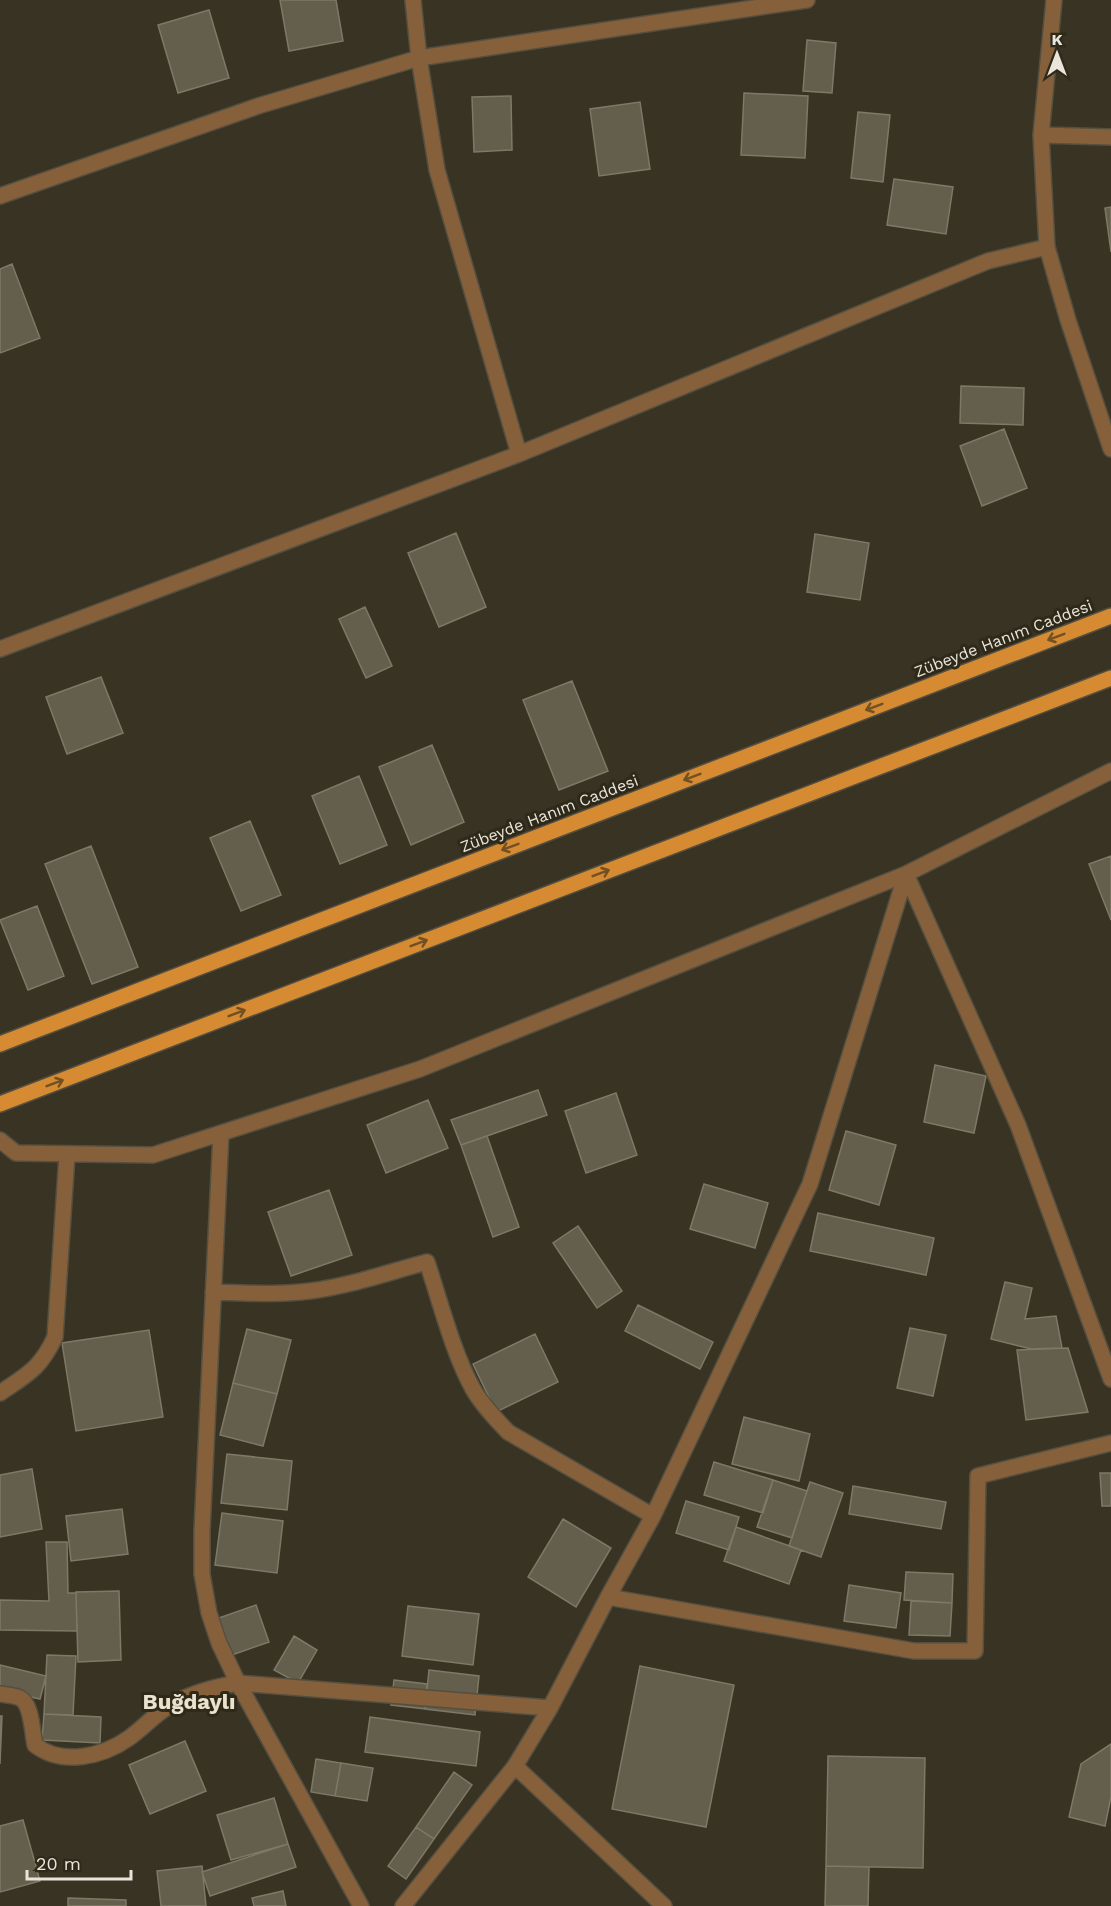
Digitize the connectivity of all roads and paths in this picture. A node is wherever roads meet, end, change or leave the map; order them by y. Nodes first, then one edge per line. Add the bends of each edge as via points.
1 (413, 0) edge
2 (807, 0) edge
3 (1054, 0) edge
4 (420, 58) junction
5 (1041, 135) junction
6 (1111, 137) edge
7 (0, 196) edge
8 (1047, 248) junction
9 (1111, 449) edge
10 (519, 454) junction
11 (1111, 616) edge
12 (1, 646) edge
13 (1111, 678) edge
14 (1111, 771) edge
15 (906, 874) junction
16 (0, 1044) edge
17 (0, 1104) edge
18 (221, 1133) junction
19 (0, 1140) edge
20 (68, 1155) junction
21 (213, 1292) junction
22 (1111, 1379) edge
23 (0, 1393) edge
24 (1111, 1443) edge
25 (653, 1516) junction
26 (608, 1597) junction
27 (238, 1683) junction
28 (0, 1694) edge
29 (550, 1708) junction
30 (516, 1766) junction
31 (361, 1906) edge
32 (403, 1906) edge
33 (664, 1906) edge

1 - 4 street
2 - 4 street
3 - 5 street
4 - 7 street via 258,106
4 - 10 street via 437,170
5 - 6 street
5 - 8 street
8 - 9 street
8 - 10 street via 988,261
10 - 12 street
11 -> 16 main road, Zübeyde Hanım Caddesi
17 -> 13 main road
14 - 15 street
15 - 18 street via 420,1069
15 - 22 street via 1018,1125
15 - 25 street via 810,1184
18 - 20 street via 153,1155
18 - 21 street
19 - 20 street via 16,1153
20 - 23 street via 55,1337 36,1368
21 - 25 street via 312,1291 427,1262 462,1366 489,1412 508,1432
21 - 27 street via 202,1574 209,1613
24 - 26 street via 978,1476 975,1651 914,1651
25 - 26 street
26 - 29 street
27 - 28 street via 191,1695 169,1706 115,1746 70,1758 50,1755 35,1745 26,1703
27 - 29 street
27 - 31 street
29 - 30 street
30 - 32 street
30 - 33 street

